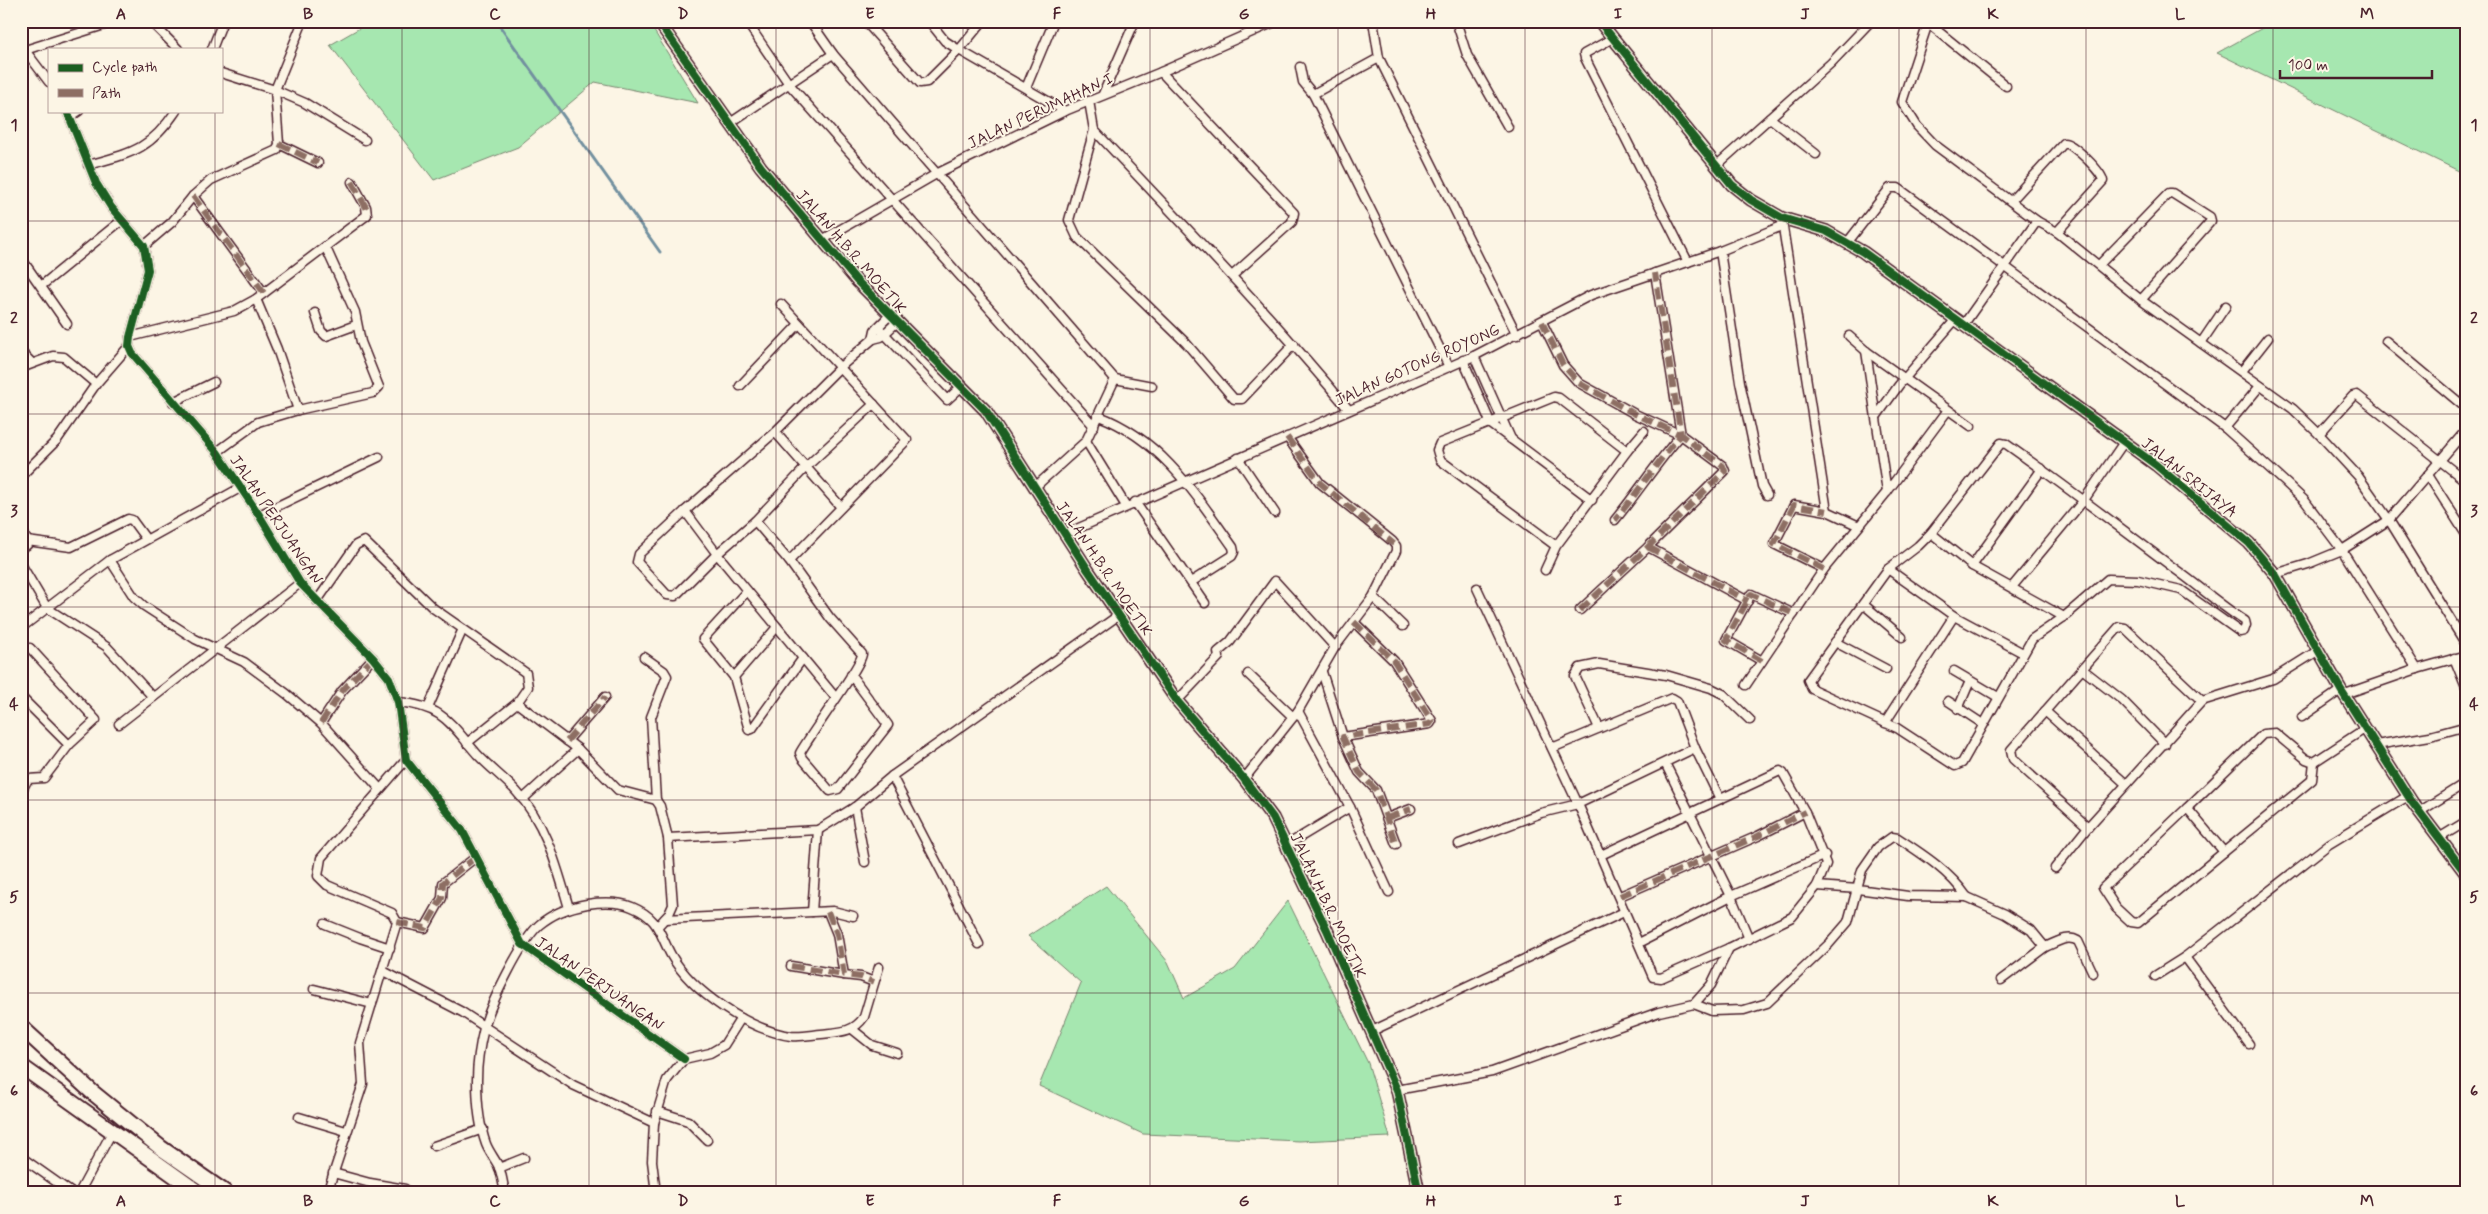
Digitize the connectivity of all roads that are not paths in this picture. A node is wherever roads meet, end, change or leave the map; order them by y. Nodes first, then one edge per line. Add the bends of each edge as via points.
1 (117, 21) edge
2 (223, 21) edge
3 (303, 21) edge
4 (658, 21) edge
5 (746, 21) edge
6 (810, 21) edge
7 (865, 21) edge
8 (929, 21) edge
9 (983, 21) edge
10 (1054, 21) edge
11 (1135, 21) edge
12 (1277, 21) edge
13 (1372, 21) edge
14 (1456, 21) edge
15 (1600, 21) edge
16 (1871, 21) edge
17 (152, 22) edge
18 (1927, 22) edge
19 (1613, 38) junction
20 (23, 48) edge
21 (177, 48) edge
22 (212, 48) edge
23 (959, 50) junction
24 (833, 54) junction
25 (1379, 58) junction
26 (1300, 67) dead end
27 (1161, 72) junction
28 (222, 73) edge
29 (48, 81) edge
30 (789, 84) junction
31 (2006, 86) dead end
32 (1026, 88) junction
33 (275, 90) junction
34 (1103, 94) junction
35 (1313, 94) junction
36 (1089, 100) junction
37 (1065, 111) junction
38 (175, 112) edge
39 (68, 114) edge
40 (1770, 118) junction
41 (730, 123) junction
42 (1508, 126) dead end
43 (1094, 130) junction
44 (365, 140) dead end
45 (279, 144) junction
46 (1816, 154) dead end
47 (318, 163) dead end
48 (88, 165) junction
49 (1716, 166) junction
50 (938, 173) junction
51 (352, 182) dead end
52 (193, 196) junction
53 (894, 200) junction
54 (2011, 200) junction
55 (122, 220) junction
56 (2037, 221) junction
57 (1782, 222) junction
58 (2056, 232) junction
59 (822, 240) junction
60 (1847, 243) junction
61 (144, 246) junction
62 (326, 248) junction
63 (1720, 251) junction
64 (21, 258) edge
65 (1688, 262) junction
66 (2099, 264) junction
67 (2004, 267) junction
68 (1654, 273) junction
69 (1232, 276) junction
70 (41, 286) junction
71 (264, 293) junction
72 (256, 300) junction
73 (2141, 300) junction
74 (781, 304) dead end
75 (2226, 306) dead end
76 (315, 313) dead end
77 (893, 320) junction
78 (1542, 322) junction
79 (1960, 322) junction
80 (67, 324) dead end
81 (799, 324) junction
82 (356, 325) junction
83 (878, 327) junction
84 (885, 334) junction
85 (1517, 335) junction
86 (1849, 336) dead end
87 (130, 337) junction
88 (2268, 338) dead end
89 (873, 339) junction
90 (2386, 341) dead end
91 (2202, 343) junction
92 (1294, 344) junction
93 (129, 346) junction
94 (1866, 351) junction
95 (21, 352) edge
96 (1474, 356) junction
97 (1463, 360) junction
98 (31, 362) junction
99 (1448, 367) junction
100 (21, 368) edge
101 (839, 368) junction
102 (2242, 371) junction
103 (1115, 379) junction
104 (1906, 379) junction
105 (214, 382) dead end
106 (96, 384) junction
107 (740, 386) dead end
108 (962, 386) junction
109 (1152, 386) dead end
110 (2260, 386) junction
111 (173, 402) junction
112 (874, 404) junction
113 (2467, 409) edge
114 (298, 410) junction
115 (1349, 410) junction
116 (1948, 410) junction
117 (1099, 416) junction
118 (1876, 417) junction
119 (1502, 418) junction
120 (1491, 424) junction
121 (1094, 426) junction
122 (1972, 426) dead end
123 (2225, 428) junction
124 (2467, 429) edge
125 (1644, 431) dead end
126 (775, 432) junction
127 (2319, 434) junction
128 (1680, 435) junction
129 (1287, 436) junction
130 (1086, 441) junction
131 (1512, 441) junction
132 (2124, 442) junction
133 (1627, 451) junction
134 (216, 452) junction
135 (380, 457) dead end
136 (1238, 458) junction
137 (2440, 461) junction
138 (806, 467) junction
139 (2042, 469) junction
140 (21, 476) edge
141 (2428, 476) junction
142 (1186, 480) junction
143 (2467, 482) edge
144 (1035, 486) junction
145 (240, 488) junction
146 (1887, 492) junction
147 (1767, 495) dead end
148 (1592, 500) junction
149 (2084, 500) junction
150 (1135, 502) junction
151 (1126, 506) junction
152 (841, 507) junction
153 (685, 511) junction
154 (1826, 511) junction
155 (1275, 513) dead end
156 (258, 515) junction
157 (1616, 520) dead end
158 (2390, 520) junction
159 (755, 521) junction
160 (21, 526) edge
161 (1860, 526) junction
162 (1931, 533) junction
163 (1065, 534) junction
164 (2467, 536) edge
165 (146, 539) junction
166 (27, 541) junction
167 (1556, 546) junction
168 (1648, 547) junction
169 (21, 548) edge
170 (2342, 550) junction
171 (717, 554) junction
172 (110, 560) junction
173 (789, 562) junction
174 (21, 564) edge
175 (1972, 566) junction
176 (1824, 569) junction
177 (1888, 569) junction
178 (1545, 570) dead end
179 (2276, 574) junction
180 (2189, 579) junction
181 (1191, 582) junction
182 (300, 584) junction
183 (2012, 587) junction
184 (1477, 588) dead end
185 (2180, 590) junction
186 (747, 591) junction
187 (1373, 597) junction
188 (317, 601) junction
189 (1748, 601) junction
190 (1205, 603) dead end
191 (1863, 604) junction
192 (47, 608) junction
193 (1580, 610) dead end
194 (1794, 614) junction
195 (1119, 615) junction
196 (1954, 616) junction
197 (2064, 617) junction
198 (1354, 622) junction
199 (1403, 626) dead end
200 (777, 627) junction
201 (21, 628) edge
202 (462, 630) junction
203 (1902, 637) dead end
204 (1835, 642) junction
205 (2467, 646) edge
206 (1335, 647) junction
207 (30, 648) dead end
208 (215, 648) junction
209 (2319, 650) junction
210 (2023, 653) junction
211 (2467, 655) edge
212 (644, 657) dead end
213 (373, 658) junction
214 (803, 658) junction
215 (2454, 658) junction
216 (1762, 661) junction
217 (1886, 669) dead end
218 (2082, 669) junction
219 (2416, 669) junction
220 (1322, 672) junction
221 (1954, 672) dead end
222 (1248, 674) dead end
223 (851, 675) junction
224 (734, 676) junction
225 (1970, 681) junction
226 (1746, 685) dead end
227 (2467, 690) edge
228 (2343, 692) junction
229 (153, 697) junction
230 (604, 697) dead end
231 (1998, 697) junction
232 (836, 698) junction
233 (23, 699) dead end
234 (1177, 700) junction
235 (2202, 701) junction
236 (398, 702) junction
237 (1948, 702) dead end
238 (517, 703) junction
239 (428, 708) junction
240 (1958, 709) junction
241 (2045, 711) junction
242 (1296, 714) junction
243 (2302, 717) dead end
244 (1750, 720) dead end
245 (321, 722) junction
246 (1885, 723) junction
247 (119, 724) dead end
248 (1983, 724) junction
249 (2467, 726) edge
250 (1599, 728) junction
251 (2366, 728) junction
252 (1343, 737) junction
253 (567, 741) junction
254 (467, 743) junction
255 (2165, 744) junction
256 (2376, 745) junction
257 (69, 746) junction
258 (1552, 748) junction
259 (1695, 748) junction
260 (578, 749) junction
261 (406, 760) junction
262 (2314, 762) junction
263 (1665, 763) junction
264 (892, 776) junction
265 (1244, 779) junction
266 (2467, 782) edge
267 (2126, 784) junction
268 (380, 789) junction
269 (21, 792) edge
270 (2408, 796) junction
271 (522, 799) junction
272 (1720, 799) junction
273 (656, 800) junction
274 (1578, 804) junction
275 (855, 807) junction
276 (1350, 807) junction
277 (2187, 808) junction
278 (1411, 809) dead end
279 (1805, 812) junction
280 (2419, 812) junction
281 (1690, 813) junction
282 (1386, 818) junction
283 (2467, 821) edge
284 (2088, 826) junction
285 (818, 830) junction
286 (668, 838) junction
287 (2439, 838) junction
288 (1396, 844) dead end
289 (1459, 844) dead end
290 (1287, 845) junction
291 (2224, 852) junction
292 (1601, 855) junction
293 (1711, 855) junction
294 (1825, 855) junction
295 (476, 857) junction
296 (865, 862) dead end
297 (2055, 868) dead end
298 (2465, 870) edge
299 (1817, 886) junction
300 (1858, 888) junction
301 (1389, 892) dead end
302 (1620, 896) junction
303 (1731, 896) junction
304 (1967, 898) junction
305 (569, 908) junction
306 (812, 912) junction
307 (828, 912) junction
308 (1624, 912) junction
309 (853, 916) dead end
310 (665, 919) junction
311 (397, 922) junction
312 (325, 924) dead end
313 (658, 926) junction
314 (1749, 939) junction
315 (1639, 943) junction
316 (522, 944) junction
317 (979, 944) dead end
318 (2045, 947) junction
319 (390, 948) junction
320 (1729, 948) junction
321 (2185, 957) junction
322 (791, 966) dead end
323 (878, 967) dead end
324 (383, 972) junction
325 (2092, 973) dead end
326 (844, 974) junction
327 (2155, 976) dead end
328 (2001, 980) dead end
329 (874, 982) junction
330 (314, 989) dead end
331 (372, 1004) junction
332 (1694, 1004) junction
333 (741, 1018) junction
334 (484, 1026) junction
335 (21, 1027) edge
336 (852, 1029) junction
337 (1372, 1031) junction
338 (2249, 1044) dead end
339 (897, 1053) dead end
340 (684, 1059) junction
341 (21, 1066) edge
342 (1397, 1090) junction
343 (657, 1111) junction
344 (299, 1117) dead end
345 (654, 1123) junction
346 (483, 1129) junction
347 (113, 1130) junction
348 (346, 1131) junction
349 (707, 1140) dead end
350 (434, 1146) dead end
351 (21, 1157) edge
352 (524, 1158) dead end
353 (499, 1168) junction
354 (333, 1173) junction
355 (405, 1189) dead end
356 (72, 1193) edge
357 (79, 1193) edge
358 (199, 1193) edge
359 (226, 1193) edge
360 (326, 1193) edge
361 (505, 1193) edge
362 (656, 1193) edge
363 (1418, 1193) edge

1 - 20 street
2 - 22 street
3 - 33 street
4 - 41 street, JALAN H.B.R. MOETIK
5 - 30 street
6 - 24 street
7 - 23 street via 920,83 927,82
8 - 23 street via 945,40
9 - 23 street
10 - 32 street
11 - 34 street
12 - 27 street, JALAN PERUMAHAN I
13 - 25 street
14 - 42 street via 1467,55
15 - 19 street, JALAN SRIJAYA
16 - 40 street
17 - 21 street
18 - 31 street
18 - 54 street via 1902,102 1935,146
19 - 49 street, JALAN SRIJAYA
19 - 65 street via 1584,54 1585,58
20 - 29 street
23 - 32 street
24 - 30 street
24 - 50 street
25 - 35 street
25 - 85 street
26 - 35 street via 1303,82
27 - 34 street, JALAN PERUMAHAN I
27 - 69 street via 1294,213 1292,222
28 - 33 street
30 - 41 street
30 - 53 street
32 - 37 street
33 - 44 street via 305,103
33 - 45 street
34 - 36 street, JALAN PERUMAHAN I
35 - 99 street
36 - 37 street, JALAN PERUMAHAN I
36 - 43 street
37 - 50 street, JALAN PERUMAHAN I
38 - 48 street via 154,139 142,148
39 - 48 street
40 - 46 street
40 - 49 street
41 - 59 street, JALAN H.B.R. MOETIK
43 - 69 street
43 - 92 street via 1069,215 1070,226 1077,237 1186,343 1234,399 1242,399
45 - 47 street
45 - 52 street via 274,152 221,175
48 - 55 street via 102,194
49 - 57 street, JALAN SRIJAYA via 1732,185
50 - 53 street, JALAN PERUMAHAN I
50 - 103 street
51 - 62 street via 367,215
52 - 61 street via 172,222
52 - 71 street
53 - 59 street, JALAN PERUMAHAN I
53 - 121 street
54 - 56 street
54 - 58 street via 2064,143 2070,144 2103,181
55 - 61 street
55 - 70 street
56 - 58 street
56 - 67 street
57 - 60 street, JALAN SRIJAYA via 1826,231
57 - 63 street, JALAN GOTONG ROYONG
57 - 154 street
58 - 66 street
59 - 77 street, JALAN H.B.R. MOETIK
60 - 67 street via 1890,188 1895,187
60 - 79 street, JALAN SRIJAYA
61 - 87 street via 148,270
62 - 71 street
62 - 82 street via 353,306
63 - 65 street, JALAN GOTONG ROYONG
63 - 147 street via 1740,382 1762,486
64 - 70 street
65 - 68 street, JALAN GOTONG ROYONG
66 - 73 street
66 - 73 street via 2169,193 2210,217 2211,221
67 - 79 street
67 - 123 street
68 - 78 street, JALAN GOTONG ROYONG via 1591,295
68 - 128 street
69 - 92 street
70 - 80 street
71 - 72 street
72 - 87 street via 223,314
72 - 114 street
73 - 91 street
74 - 81 street
75 - 91 street
76 - 82 street via 326,336
77 - 83 street
77 - 84 street
77 - 108 street, JALAN H.B.R. MOETIK
78 - 85 street, JALAN GOTONG ROYONG
78 - 128 street via 1563,365 1579,383
79 - 104 street
79 - 132 street, JALAN SRIJAYA
81 - 101 street
81 - 107 street
82 - 114 street via 378,389 373,393
83 - 84 street
83 - 89 street
84 - 89 street
84 - 108 street via 947,400
85 - 96 street, JALAN GOTONG ROYONG
86 - 94 street
87 - 93 street
88 - 102 street
89 - 101 street
90 - 113 street
91 - 102 street
92 - 115 street
93 - 106 street
93 - 111 street, JALAN PERJUANGAN via 138,362
94 - 104 street
94 - 118 street
95 - 98 street
96 - 97 street, JALAN GOTONG ROYONG
96 - 119 street
97 - 99 street, JALAN GOTONG ROYONG
97 - 120 street
98 - 100 street
98 - 106 street via 52,356 64,357
99 - 115 street, JALAN GOTONG ROYONG
101 - 112 street
101 - 126 street
102 - 110 street
103 - 109 street
103 - 117 street
104 - 116 street
104 - 118 street
105 - 111 street
106 - 140 street via 57,440
108 - 144 street, JALAN H.B.R. MOETIK via 995,424
110 - 123 street
110 - 127 street via 2293,409
111 - 134 street, JALAN PERJUANGAN
112 - 138 street
112 - 152 street via 907,442
114 - 134 street via 258,422
115 - 129 street, JALAN GOTONG ROYONG
116 - 122 street
116 - 146 street
117 - 121 street
117 - 142 street via 1150,445
118 - 146 street
119 - 120 street
119 - 131 street
119 - 133 street via 1557,397
120 - 131 street
120 - 167 street via 1440,443 1437,450 1440,460
121 - 130 street
123 - 170 street via 2305,501
124 - 137 street
125 - 133 street
126 - 138 street
126 - 153 street
127 - 137 street via 2357,395
127 - 158 street via 2358,476
128 - 157 street via 1658,460
128 - 168 street via 1724,466 1724,473
129 - 136 street, JALAN GOTONG ROYONG
129 - 187 street via 1320,483 1396,546
130 - 144 street
130 - 151 street
131 - 148 street
132 - 149 street
132 - 179 street, JALAN SRIJAYA via 2249,543
133 - 148 street
134 - 145 street, JALAN PERJUANGAN
135 - 156 street
136 - 142 street, JALAN GOTONG ROYONG
136 - 155 street
137 - 141 street
137 - 143 street
138 - 152 street
138 - 159 street
139 - 149 street
139 - 162 street via 2006,444 1998,444
139 - 175 street
141 - 158 street
141 - 164 street
142 - 150 street, JALAN GOTONG ROYONG
142 - 181 street via 1234,552
144 - 163 street, JALAN H.B.R. MOETIK
145 - 156 street, JALAN PERJUANGAN
145 - 165 street
146 - 161 street
148 - 167 street
149 - 180 street
149 - 183 street
150 - 151 street, JALAN GOTONG ROYONG
150 - 181 street
151 - 163 street, JALAN GOTONG ROYONG
152 - 173 street
153 - 171 street
153 - 171 street via 639,554 637,562 667,595 673,597
154 - 161 street
154 - 176 street via 1794,505 1774,544
156 - 182 street, JALAN PERJUANGAN
158 - 170 street
158 - 205 street
159 - 171 street
159 - 173 street
160 - 166 street
161 - 176 street
162 - 175 street
162 - 177 street
163 - 195 street, JALAN H.B.R. MOETIK
165 - 166 street via 128,519 71,547
165 - 172 street
166 - 169 street via 27,545
167 - 178 street
168 - 189 street
168 - 193 street
170 - 179 street
170 - 219 street
171 - 186 street
172 - 192 street
172 - 208 street via 134,597 144,606
173 - 223 street via 830,618 861,653 861,660
174 - 192 street
175 - 183 street
176 - 194 street
177 - 191 street
177 - 196 street
179 - 209 street, JALAN SRIJAYA
180 - 185 street
180 - 185 street via 2245,621 2244,631 2240,632
181 - 190 street
182 - 188 street, JALAN PERJUANGAN
182 - 208 street
183 - 197 street
184 - 258 street
185 - 197 street via 2138,580 2108,579
186 - 200 street
186 - 224 street via 703,637 704,643
187 - 198 street
187 - 199 street
188 - 202 street via 356,545 364,541 422,598
188 - 213 street, JALAN PERJUANGAN
189 - 194 street via 1751,594
189 - 216 street via 1726,640
191 - 203 street
191 - 204 street
192 - 201 street
192 - 229 street via 107,647
194 - 216 street
195 - 234 street, JALAN H.B.R. MOETIK
195 - 264 street
196 - 210 street
196 - 246 street
197 - 210 street via 2038,634
198 - 206 street
198 - 252 street via 1394,661 1432,722
200 - 214 street
200 - 224 street
202 - 238 street via 526,673 528,687
202 - 239 street
204 - 217 street
204 - 246 street via 1808,680 1808,685
206 - 220 street
206 - 234 street via 1275,581 1230,642 1218,652 1219,657
207 - 257 street via 96,720
208 - 229 street
208 - 245 street via 264,676
209 - 228 street, JALAN SRIJAYA
209 - 235 street via 2273,679
210 - 231 street
211 - 215 street
212 - 273 street via 667,676 650,717
213 - 236 street, JALAN PERJUANGAN via 392,682
213 - 245 street via 342,692
214 - 224 street via 752,730 748,729
214 - 232 street
215 - 219 street
215 - 227 street
216 - 226 street
218 - 235 street via 2121,626
218 - 241 street
218 - 255 street via 2122,700
219 - 228 street
220 - 242 street
220 - 252 street
221 - 225 street
222 - 242 street
223 - 232 street
223 - 232 street via 888,725 838,789 830,791 800,753
225 - 231 street
225 - 240 street
228 - 243 street
228 - 251 street, JALAN SRIJAYA
229 - 247 street
230 - 253 street
231 - 248 street
233 - 257 street
234 - 265 street, JALAN H.B.R. MOETIK
235 - 255 street
236 - 239 street
236 - 261 street, JALAN PERJUANGAN
237 - 240 street
238 - 253 street
238 - 254 street
239 - 254 street via 446,718
240 - 248 street
241 - 267 street
241 - 284 street via 2011,755
242 - 265 street
242 - 276 street
244 - 250 street via 1729,699 1711,688 1666,675 1599,664 1580,668 1575,676
245 - 268 street
246 - 248 street via 1957,767 1962,764
249 - 256 street
250 - 258 street
250 - 259 street via 1672,698 1677,701
251 - 256 street, JALAN SRIJAYA
251 - 262 street
252 - 282 street via 1359,772 1376,790
253 - 260 street
254 - 271 street
255 - 267 street
256 - 270 street, JALAN SRIJAYA
257 - 269 street via 44,778 28,779
258 - 274 street
259 - 263 street
259 - 272 street
260 - 271 street
260 - 273 street via 618,790
261 - 268 street
261 - 295 street, JALAN PERJUANGAN via 462,830
262 - 277 street via 2274,733 2264,734
262 - 291 street via 2312,780 2308,785
263 - 274 street
263 - 281 street
264 - 275 street
264 - 317 street
265 - 290 street, JALAN H.B.R. MOETIK via 1273,818
266 - 280 street
267 - 284 street
268 - 311 street via 321,858 317,873 327,885 392,913
270 - 280 street, JALAN SRIJAYA
270 - 321 street via 2329,844
271 - 305 street via 548,843
272 - 279 street via 1781,772
272 - 281 street
273 - 286 street via 664,814
274 - 289 street via 1541,813
274 - 292 street
275 - 285 street
275 - 296 street
276 - 290 street
276 - 301 street
277 - 291 street
277 - 291 street via 2103,888 2116,908 2131,922 2138,922
278 - 282 street
279 - 293 street
279 - 294 street
280 - 287 street, JALAN SRIJAYA
281 - 292 street
281 - 293 street
282 - 288 street
283 - 287 street
284 - 297 street
285 - 286 street
285 - 306 street
286 - 310 street via 672,908
287 - 298 street, JALAN SRIJAYA
290 - 337 street, JALAN H.B.R. MOETIK
292 - 302 street
293 - 302 street
293 - 303 street
294 - 299 street via 1826,868
294 - 303 street
295 - 311 street via 443,883 442,898 425,928
295 - 316 street, JALAN PERJUANGAN
299 - 300 street
299 - 314 street via 1792,917
300 - 304 street via 1908,896
300 - 304 street via 1868,859 1878,847 1895,837 1935,864
300 - 332 street via 1852,913 1842,930 1773,998 1744,1010 1720,1012
302 - 308 street
303 - 314 street
303 - 315 street
304 - 318 street via 2032,930
305 - 313 street via 618,903 643,912
305 - 316 street via 540,925
306 - 307 street
306 - 310 street
307 - 309 street
307 - 326 street via 837,934
308 - 315 street
308 - 337 street
310 - 313 street
311 - 319 street
312 - 319 street
313 - 333 street via 680,967 714,999
314 - 320 street
315 - 320 street via 1652,974 1658,979
316 - 334 street
316 - 340 street, JALAN PERJUANGAN
318 - 325 street via 2066,938 2078,941
318 - 328 street
319 - 324 street
320 - 332 street via 1711,985
321 - 327 street
321 - 338 street
322 - 326 street
323 - 329 street
324 - 331 street
324 - 334 street
326 - 329 street
329 - 336 street via 864,1017
330 - 331 street
331 - 348 street via 359,1048 363,1084
332 - 342 street via 1631,1020 1492,1072
333 - 336 street via 793,1036
333 - 340 street via 724,1045 710,1053
334 - 345 street via 573,1085
334 - 346 street via 477,1082
335 - 359 highway via 120,1115
336 - 339 street via 872,1045
337 - 342 street, JALAN H.B.R. MOETIK
340 - 343 street via 667,1080
341 - 347 highway
342 - 363 street, JALAN H.B.R. MOETIK
343 - 345 street
343 - 349 street via 688,1121
344 - 348 street
345 - 362 street via 652,1162
346 - 350 street
346 - 353 street via 486,1143
347 - 357 street
347 - 358 highway
348 - 354 street
351 - 356 street
352 - 353 street
353 - 361 street
354 - 355 street
354 - 360 street

